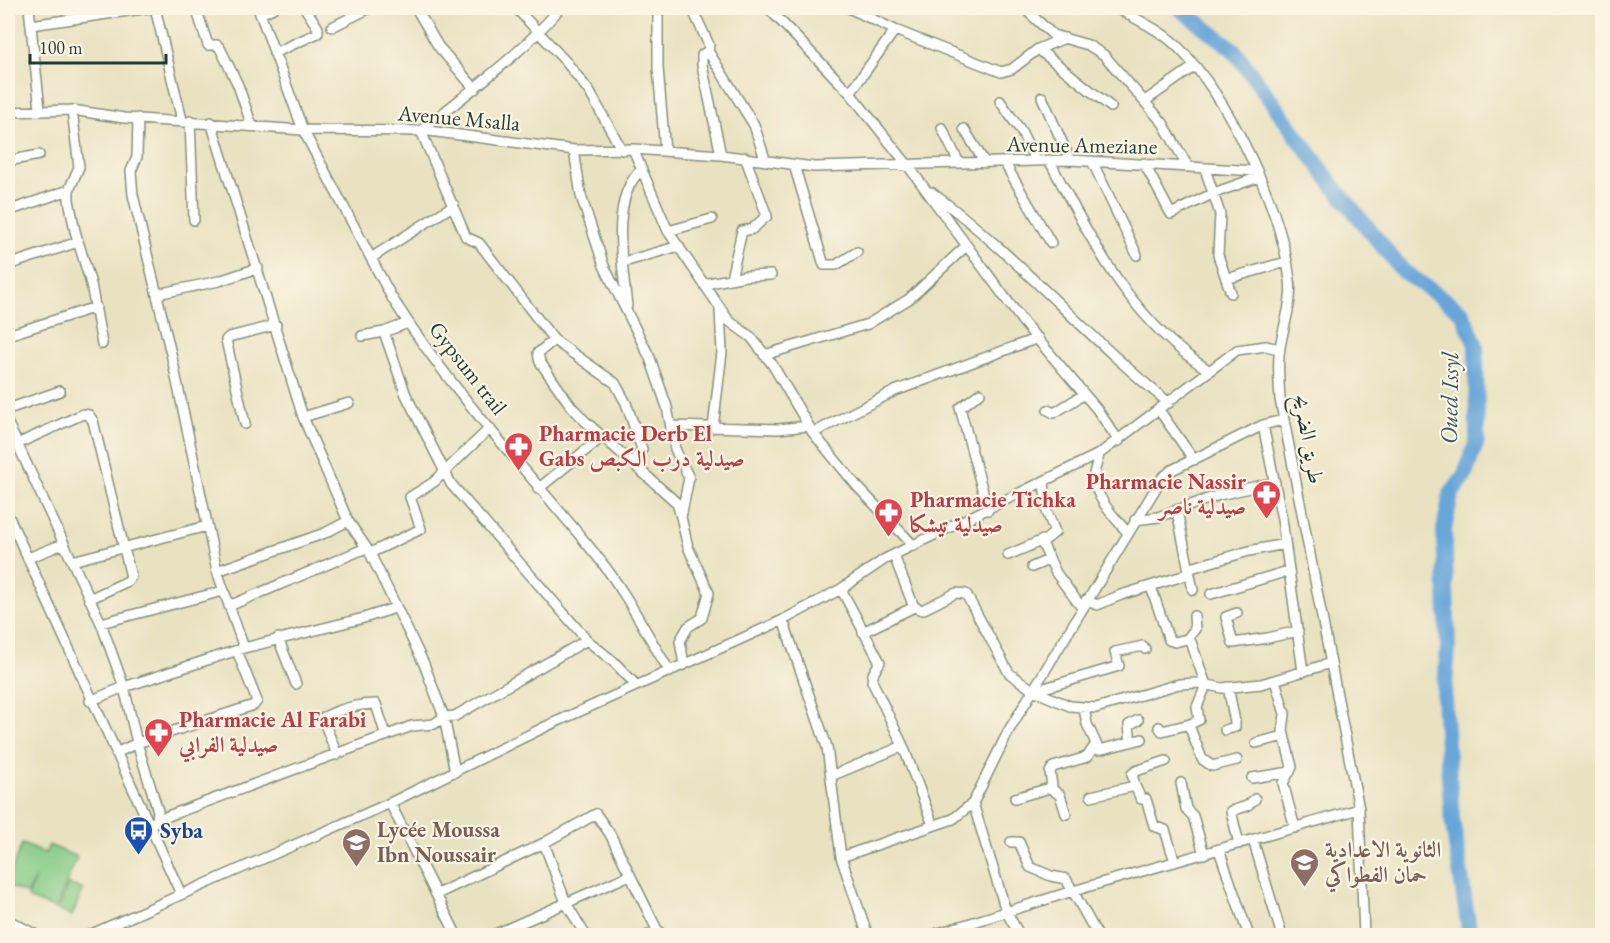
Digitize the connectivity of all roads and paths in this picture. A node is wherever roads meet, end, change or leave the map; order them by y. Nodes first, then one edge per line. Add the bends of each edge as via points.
1 (29, 8) edge
2 (149, 8) edge
3 (155, 8) edge
4 (196, 8) edge
5 (273, 8) edge
6 (305, 8) edge
7 (370, 8) edge
8 (416, 8) edge
9 (516, 8) edge
10 (560, 8) edge
11 (658, 8) edge
12 (692, 8) edge
13 (768, 8) edge
14 (783, 8) edge
15 (849, 8) edge
16 (1024, 8) edge
17 (1117, 8) edge
18 (114, 10) edge
19 (259, 11) edge
20 (775, 15) junction
21 (32, 26) junction
22 (332, 27) dead end
23 (895, 30) junction
24 (540, 32) junction
25 (1065, 38) junction
26 (1038, 49) junction
27 (708, 51) junction
28 (274, 53) junction
29 (1195, 66) junction
30 (475, 89) junction
31 (850, 93) junction
32 (1042, 97) dead end
33 (1000, 101) dead end
34 (1145, 101) junction
35 (1111, 107) dead end
36 (40, 109) junction
37 (72, 110) junction
38 (8, 112) edge
39 (138, 118) junction
40 (186, 120) junction
41 (211, 122) junction
42 (252, 126) junction
43 (942, 128) dead end
44 (964, 129) dead end
45 (303, 130) junction
46 (421, 131) junction
47 (633, 149) junction
48 (574, 150) junction
49 (622, 150) junction
50 (665, 151) junction
51 (39, 155) dead end
52 (721, 155) junction
53 (745, 157) junction
54 (765, 159) junction
55 (1049, 160) junction
56 (1070, 160) junction
57 (8, 161) edge
58 (1036, 161) junction
59 (1092, 161) junction
60 (1004, 162) junction
61 (906, 163) junction
62 (959, 163) junction
63 (985, 163) junction
64 (1144, 163) junction
65 (794, 165) junction
66 (1188, 167) junction
67 (1205, 169) junction
68 (641, 170) junction
69 (1258, 174) junction
70 (924, 187) junction
71 (69, 190) junction
72 (1214, 194) junction
73 (454, 205) junction
74 (8, 211) edge
75 (712, 219) dead end
76 (194, 220) dead end
77 (668, 231) junction
78 (78, 242) junction
79 (1051, 243) dead end
80 (679, 246) junction
81 (965, 247) junction
82 (857, 252) dead end
83 (1137, 255) dead end
84 (371, 258) junction
85 (1286, 261) junction
86 (624, 262) junction
87 (8, 265) edge
88 (258, 268) junction
89 (771, 275) dead end
90 (731, 278) junction
91 (1226, 279) junction
92 (704, 284) junction
93 (1231, 293) dead end
94 (157, 294) junction
95 (96, 307) junction
96 (720, 307) junction
97 (628, 313) junction
98 (408, 322) junction
99 (276, 325) junction
100 (384, 332) junction
101 (8, 335) edge
102 (363, 336) dead end
103 (1038, 338) junction
104 (554, 340) junction
105 (102, 345) dead end
106 (1280, 349) junction
107 (764, 355) junction
108 (1210, 371) junction
109 (60, 391) dead end
110 (980, 393) dead end
111 (1083, 394) junction
112 (349, 403) dead end
113 (1169, 403) junction
114 (8, 409) edge
115 (1048, 410) dead end
116 (1159, 410) junction
117 (303, 417) junction
118 (1283, 420) junction
119 (8, 424) edge
120 (245, 424) dead end
121 (1263, 425) junction
122 (672, 426) junction
123 (490, 428) junction
124 (713, 428) junction
125 (810, 429) junction
126 (602, 437) junction
127 (1119, 441) junction
128 (17, 444) junction
129 (1099, 454) junction
130 (1194, 460) junction
131 (632, 463) junction
132 (443, 471) junction
133 (1044, 482) junction
134 (1275, 482) junction
135 (538, 489) junction
136 (987, 510) junction
137 (1177, 511) junction
138 (8, 515) edge
139 (681, 517) junction
140 (348, 520) junction
141 (1135, 520) junction
142 (207, 526) junction
143 (1128, 533) junction
144 (1043, 540) junction
145 (63, 544) junction
146 (1285, 544) junction
147 (914, 546) junction
148 (124, 548) junction
149 (368, 551) junction
150 (1008, 555) dead end
151 (894, 556) junction
152 (28, 558) junction
153 (72, 561) junction
154 (1048, 561) junction
155 (1032, 567) dead end
156 (1191, 568) junction
157 (218, 571) junction
158 (1288, 571) junction
159 (1151, 587) junction
160 (841, 588) junction
161 (1193, 590) dead end
162 (223, 591) junction
163 (1211, 594) dead end
164 (89, 599) junction
165 (1084, 604) junction
166 (229, 606) junction
167 (914, 607) junction
168 (395, 608) junction
169 (1237, 613) dead end
170 (1194, 616) dead end
171 (1226, 617) junction
172 (783, 620) junction
173 (1215, 620) dead end
174 (101, 623) junction
175 (1298, 630) junction
176 (863, 632) junction
177 (278, 638) junction
178 (1187, 639) junction
179 (587, 640) junction
180 (241, 649) junction
181 (1145, 649) dead end
182 (1331, 663) junction
183 (684, 665) junction
184 (670, 672) junction
185 (1303, 672) junction
186 (1275, 680) junction
187 (296, 684) dead end
188 (636, 685) junction
189 (1206, 685) junction
190 (123, 687) junction
191 (1228, 687) junction
192 (1034, 691) junction
193 (90, 701) junction
194 (1084, 709) junction
195 (444, 717) junction
196 (1138, 720) dead end
197 (1190, 724) junction
198 (1159, 727) dead end
199 (1225, 730) dead end
200 (386, 736) junction
201 (1284, 736) junction
202 (1142, 739) dead end
203 (1131, 742) junction
204 (137, 743) junction
205 (1096, 744) junction
206 (1256, 744) dead end
207 (903, 746) junction
208 (116, 753) junction
209 (337, 755) junction
210 (1237, 760) dead end
211 (1166, 761) dead end
212 (455, 772) junction
213 (1290, 772) junction
214 (831, 776) junction
215 (1252, 778) dead end
216 (1181, 783) dead end
217 (1135, 786) junction
218 (1050, 788) junction
219 (1090, 796) dead end
220 (1015, 798) dead end
221 (1255, 799) dead end
222 (390, 803) junction
223 (973, 803) junction
224 (1359, 809) junction
225 (1065, 814) dead end
226 (157, 820) junction
227 (933, 825) junction
228 (148, 827) junction
229 (1295, 828) junction
230 (1253, 840) junction
231 (1011, 842) dead end
232 (544, 843) junction
233 (1239, 844) junction
234 (1219, 850) junction
235 (1204, 854) junction
236 (841, 857) junction
237 (1175, 862) junction
238 (630, 875) junction
239 (1073, 891) junction
240 (181, 894) junction
241 (437, 894) junction
242 (566, 903) junction
243 (1006, 911) junction
244 (8, 920) edge
245 (659, 933) edge
246 (38, 936) edge
247 (87, 936) edge
248 (457, 936) edge
249 (491, 936) edge
250 (586, 936) edge
251 (646, 936) edge
252 (868, 936) edge
253 (929, 936) edge
254 (1020, 936) edge
255 (1098, 936) edge
256 (1249, 936) edge
257 (1282, 936) edge
258 (1364, 936) edge

1 - 21 street
2 - 18 street
3 - 40 street
4 - 42 street via 208,45 220,48
5 - 19 street
6 - 28 street via 318,33
7 - 22 street
8 - 30 street via 438,46
9 - 24 street
10 - 24 street
11 - 50 street
12 - 27 street via 709,45
13 - 20 street
14 - 20 street
15 - 23 street
16 - 25 street via 1040,25
17 - 29 street, طريق الضريح via 1177,46
18 - 21 street
19 - 28 street, Gypsum trail
20 - 31 street
21 - 36 street
23 - 26 street via 1001,72 1012,69
23 - 31 street
24 - 30 street
24 - 49 street via 589,91
25 - 26 street
25 - 34 street via 1104,55
26 - 35 street
27 - 52 street via 702,55 702,65
27 - 54 street via 754,125
28 - 45 street, Gypsum trail
29 - 34 street
29 - 69 street, طريق الضريح via 1231,120
30 - 46 street
31 - 61 street
32 - 56 street
33 - 58 street
34 - 66 street via 1179,146
36 - 37 street, Avenue Msalla
36 - 38 street, Avenue Msalla
37 - 39 street, Avenue Msalla
37 - 71 street via 79,167
39 - 40 street, Avenue Msalla
39 - 94 street via 137,157 131,185
40 - 41 street, Avenue Msalla
40 - 76 street
41 - 42 street, Avenue Msalla
41 - 88 street
42 - 45 street, Avenue Msalla
43 - 62 street
44 - 63 street
45 - 46 street, Avenue Msalla
45 - 84 street, Gypsum trail
46 - 48 street, Avenue Msalla
46 - 73 street
47 - 49 street, Avenue Msalla
47 - 50 street, Avenue Msalla
47 - 68 street
48 - 49 street, Avenue Msalla
48 - 97 street via 586,217 604,266
50 - 52 street, Avenue Msalla
51 - 57 street
52 - 53 street, Avenue Msalla
53 - 54 street, Avenue Msalla
53 - 90 street via 768,216 752,229 742,231
54 - 65 street, Avenue Msalla
55 - 56 street, Avenue Ameziane
55 - 58 street, Avenue Ameziane
55 - 108 street via 1090,240 1142,314 1186,356
56 - 59 street, Avenue Ameziane
58 - 60 street, Avenue Ameziane
59 - 64 street, Avenue Ameziane
59 - 83 street
60 - 63 street, Avenue Ameziane
60 - 79 street
61 - 62 street, Avenue Ameziane
61 - 65 street, Avenue Msalla
61 - 70 street
62 - 63 street, Avenue Ameziane
64 - 66 street, Avenue Ameziane
64 - 72 street via 1168,213
65 - 82 street via 824,265 836,265
66 - 67 street, Avenue Ameziane
67 - 69 street, Avenue Ameziane
67 - 72 street
68 - 77 street
68 - 86 street via 629,183 621,210
69 - 72 street
69 - 85 street, طريق الضريح
70 - 81 street
70 - 113 street via 994,243 1093,339
71 - 74 street
71 - 78 street
72 - 91 street via 1221,222 1218,255
73 - 84 street
73 - 104 street via 466,237 479,243
75 - 77 street
77 - 80 street
78 - 87 street
78 - 95 street
80 - 86 street
80 - 92 street
81 - 103 street
81 - 107 street via 909,299 885,315 868,324
84 - 98 street, Gypsum trail
85 - 91 street
85 - 106 street, طريق الضريح via 1290,294
86 - 97 street
88 - 94 street
88 - 99 street
89 - 90 street
90 - 92 street
91 - 93 street
92 - 96 street
94 - 142 street
95 - 101 street
95 - 105 street
96 - 107 street
96 - 124 street via 722,352
97 - 122 street via 650,358
98 - 100 street
98 - 123 street, Gypsum trail
99 - 117 street
99 - 120 street via 226,338
100 - 102 street
100 - 132 street via 406,394
103 - 111 street
103 - 125 street via 895,391
104 - 126 street via 537,358 571,406
104 - 131 street via 621,391 642,449
106 - 108 street via 1242,348
106 - 118 street, طريق الضريح
107 - 125 street
108 - 113 street
109 - 114 street
110 - 136 street via 960,408
111 - 115 street via 1054,413
111 - 127 street
112 - 117 street
113 - 116 street
116 - 127 street
116 - 130 street
117 - 140 street
118 - 121 street
118 - 182 street, طريق الضريح
119 - 128 street
121 - 130 street
121 - 134 street
122 - 124 street
122 - 139 street via 675,449 689,478
123 - 132 street
123 - 135 street, Gypsum trail
124 - 125 street
125 - 147 street
126 - 131 street
126 - 135 street
127 - 129 street
128 - 145 street
128 - 148 street via 83,414 91,417
129 - 133 street
129 - 143 street via 1093,475 1095,483 1102,500
130 - 141 street via 1162,478
131 - 139 street via 677,503
132 - 149 street via 434,482 410,497 421,529
132 - 179 street
133 - 136 street
133 - 144 street via 1047,512 1055,532
134 - 137 street via 1200,500
134 - 146 street
135 - 184 street, Gypsum trail via 602,562
136 - 147 street
137 - 141 street
137 - 156 street
138 - 152 street
139 - 183 street via 688,547 710,593 702,618 688,627 680,641
140 - 149 street
140 - 157 street via 325,533
141 - 143 street
142 - 148 street
142 - 157 street
143 - 165 street
144 - 150 street
144 - 154 street
145 - 152 street
145 - 153 street
146 - 156 street
146 - 158 street
147 - 151 street
148 - 153 street
148 - 164 street via 130,579
149 - 166 street
149 - 168 street
151 - 160 street
151 - 167 street
152 - 193 street
153 - 164 street
154 - 155 street
154 - 165 street
156 - 159 street via 1183,576
156 - 161 street
157 - 162 street
158 - 163 street
158 - 175 street
159 - 165 street via 1097,605
159 - 178 street via 1169,640
160 - 172 street
160 - 176 street
162 - 166 street
162 - 174 street
164 - 174 street
165 - 192 street
166 - 180 street
167 - 176 street
167 - 192 street via 922,610 956,593 966,594 1005,666
168 - 177 street
168 - 195 street via 424,664
169 - 171 street
170 - 178 street via 1195,629
171 - 173 street
171 - 175 street via 1233,643
172 - 183 street
172 - 214 street via 827,747
174 - 190 street
175 - 185 street
176 - 207 street via 880,662 872,681
177 - 180 street
177 - 187 street
178 - 189 street
179 - 188 street
179 - 195 street via 455,716
180 - 190 street
180 - 204 street via 254,705
181 - 192 street via 1143,646 1119,650 1115,652 1119,666
182 - 185 street
182 - 224 street, طريق الضريح
183 - 184 street
184 - 188 street
185 - 186 street
186 - 191 street
186 - 201 street via 1285,714
188 - 212 street
189 - 191 street
189 - 194 street via 1179,684
189 - 197 street via 1197,707 1199,720
190 - 193 street
190 - 204 street
191 - 199 street via 1235,727
192 - 194 street
192 - 223 street
193 - 208 street
194 - 205 street
195 - 200 street via 434,724 412,726
195 - 212 street
196 - 203 street via 1129,724
197 - 198 street via 1166,732
197 - 210 street via 1203,760 1212,766
200 - 209 street
200 - 209 street via 376,704 328,715 324,722
201 - 206 street
201 - 213 street via 1292,762
202 - 203 street
203 - 205 street via 1099,750
204 - 208 street
204 - 226 street via 158,811
205 - 218 street via 1087,757 1053,767
207 - 214 street
207 - 227 street
208 - 228 street
209 - 226 street
211 - 217 street via 1132,774
212 - 222 street
213 - 215 street
213 - 229 street via 1283,783
214 - 236 street
216 - 235 street via 1186,809 1193,816
217 - 219 street
217 - 237 street via 1142,799 1146,799 1154,826 1165,830
218 - 220 street
218 - 225 street via 1060,795
221 - 233 street via 1231,811
222 - 240 street
222 - 241 street
223 - 227 street via 953,819
223 - 243 street
224 - 229 street
224 - 258 street, طريق الضريح
226 - 228 street
227 - 236 street
228 - 240 street
229 - 230 street
230 - 233 street
230 - 257 street
231 - 239 street via 1019,842 1030,867 1066,879
232 - 238 street via 596,814
232 - 241 street
232 - 242 street
233 - 234 street
234 - 235 street
234 - 256 street
235 - 237 street
236 - 252 street
237 - 239 street
238 - 242 street
238 - 245 street
239 - 243 street
239 - 255 street
240 - 247 street
241 - 248 street
242 - 249 street
242 - 250 street
243 - 253 street
243 - 254 street
244 - 246 street
245 - 251 street

